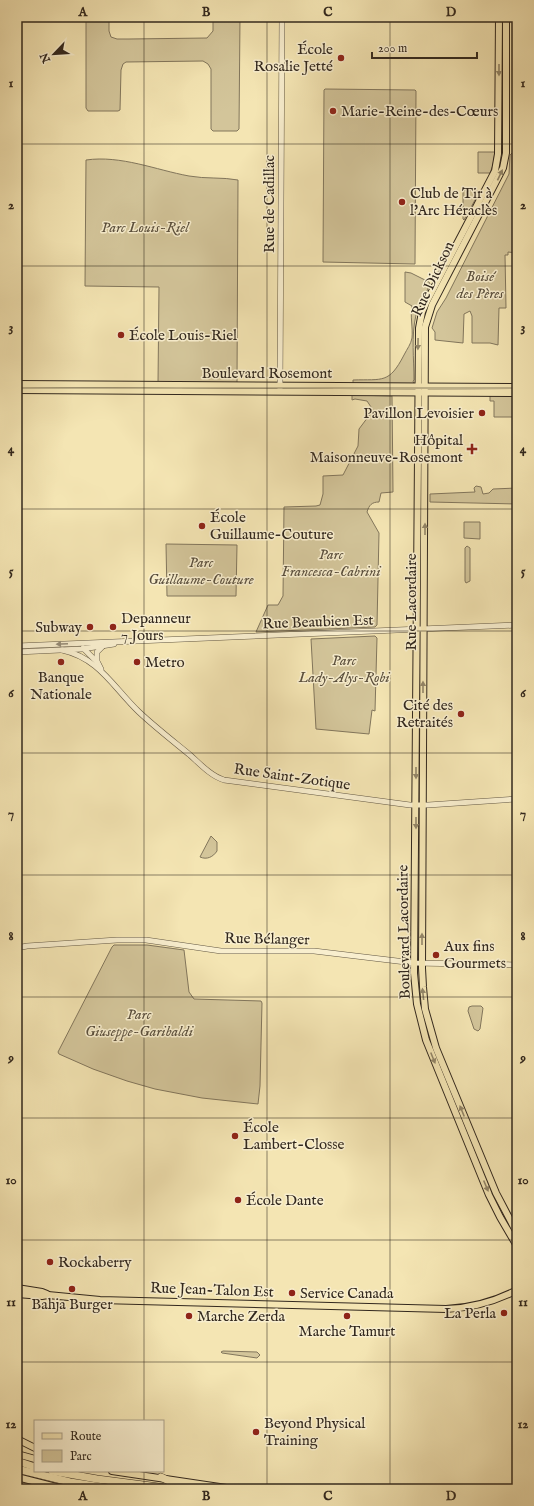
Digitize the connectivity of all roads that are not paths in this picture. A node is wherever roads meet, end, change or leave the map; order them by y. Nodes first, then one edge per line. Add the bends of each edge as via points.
1 (282, 17) edge
2 (499, 17) edge
3 (506, 17) edge
4 (17, 384) edge
5 (517, 387) edge
6 (280, 389) junction
7 (17, 390) edge
8 (418, 390) junction
9 (425, 390) junction
10 (517, 393) edge
11 (418, 465) junction
12 (426, 465) junction
13 (517, 625) edge
14 (417, 630) junction
15 (424, 630) junction
16 (79, 643) junction
17 (121, 643) junction
18 (18, 646) edge
19 (103, 646) junction
20 (84, 648) junction
21 (62, 650) junction
22 (18, 652) edge
23 (82, 656) joint
24 (98, 663) junction
25 (104, 673) junction
26 (416, 740) joint
27 (423, 740) joint
28 (517, 799) edge
29 (416, 805) junction
30 (423, 805) junction
31 (17, 948) edge
32 (414, 963) junction
33 (422, 963) junction
34 (517, 965) edge
35 (517, 1233) edge
36 (517, 1246) edge
37 (17, 1288) edge
38 (517, 1290) edge
39 (17, 1294) edge
40 (48, 1295) junction
41 (17, 1439) edge
42 (34, 1448) edge
43 (17, 1454) edge
44 (34, 1459) edge
45 (17, 1462) edge
46 (34, 1467) edge
47 (17, 1469) edge
48 (57, 1472) edge
49 (120, 1472) edge
50 (17, 1477) edge
51 (161, 1477) junction
52 (64, 1489) edge
53 (115, 1489) edge
54 (174, 1489) edge
55 (185, 1489) edge
56 (233, 1489) edge

1 - 6 street, Rue de Cadillac
2 -> 8 main road, Rue Dickson via 497,165 422,312 419,328
9 -> 3 main road, Rue Dickson via 425,334 428,314 505,161
4 - 6 main road, Boulevard Rosemont
5 - 9 main road, Boulevard Rosemont
6 - 7 main road, Boulevard Rosemont
6 - 8 main road, Boulevard Rosemont
8 - 9 main road, Boulevard Rosemont
8 - 11 main road, Rue Lacordaire
9 - 10 main road, Boulevard Rosemont
9 - 12 main road, Rue Lacordaire
11 - 12 main road
11 - 14 main road, Rue Lacordaire
15 -> 12 main road, Rue Lacordaire
13 - 15 street, Rue Beaubien Est
14 - 15 street, Rue Beaubien Est
14 - 17 street, Rue Beaubien Est
14 - 26 main road, Rue Lacordaire
27 -> 15 main road, Rue Lacordaire
16 - 17 street, Rue Beaubien Est
16 -> 18 street, Rue Beaubien Est
16 - 20 street, Rue Saint-Zotique
17 - 19 street, Rue Beaubien Est
18 - 22 street
19 - 20 street, Rue Beaubien Est
19 - 24 street via 96,652
20 - 21 street, Rue Beaubien Est
20 - 24 street, Rue Saint-Zotique
21 - 22 street, Rue Beaubien Est
21 - 23 street, Rue Beaubien Est
23 - 25 street, Rue Saint-Zotique
24 - 25 street, Rue Saint-Zotique
25 - 29 street, Rue Saint-Zotique via 140,712 221,779
26 -> 29 main road, Boulevard Lacordaire
27 - 30 main road, Boulevard Lacordaire
28 - 30 street, Rue Saint-Zotique
29 - 30 street, Rue Saint-Zotique
29 -> 32 main road, Boulevard Lacordaire
33 -> 30 main road, Boulevard Lacordaire
31 - 32 street, Rue Bélanger via 146,940 221,951 319,952
32 - 33 street, Rue Bélanger
32 -> 36 main road, Boulevard Lacordaire via 417,1004 428,1046 489,1195
33 - 34 street, Rue Bélanger
35 -> 33 main road, Boulevard Lacordaire via 496,1193 436,1048 424,1002
37 - 40 main road, Rue Jean-Talon Est
38 - 40 main road, Rue Jean-Talon Est via 484,1303 446,1309 105,1300
39 - 40 main road, Rue Jean-Talon Est
41 - 42 main road
43 - 44 main road
45 - 46 highway
47 - 53 highway via 70,1482
48 - 54 highway
49 - 51 main road
50 - 52 main road
51 - 55 highway
51 - 56 main road

